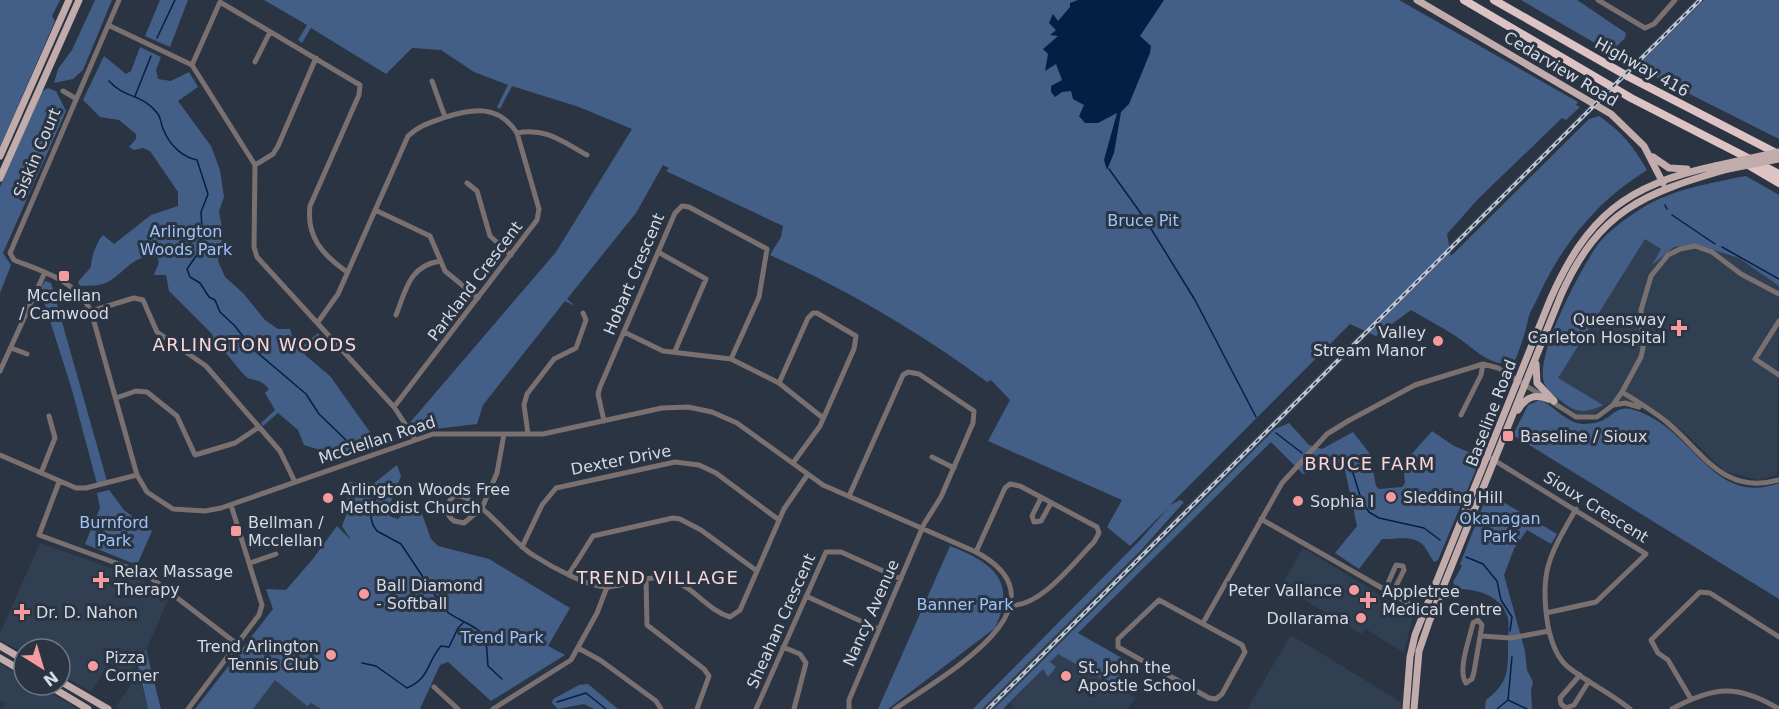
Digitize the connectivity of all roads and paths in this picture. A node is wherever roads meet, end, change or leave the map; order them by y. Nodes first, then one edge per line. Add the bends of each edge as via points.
1 (69, 0) edge
2 (79, 0) edge
3 (119, 0) edge
4 (1417, 0) edge
5 (1464, 0) edge
6 (1494, 0) edge
7 (1598, 0) edge
8 (1675, 0) edge
9 (108, 25) junction
10 (270, 32) junction
11 (316, 58) junction
12 (255, 62) dead end
13 (192, 65) junction
14 (432, 81) dead end
15 (63, 91) dead end
16 (75, 98) junction
17 (445, 117) junction
18 (1677, 123) junction
19 (517, 133) junction
20 (1648, 153) junction
21 (587, 155) dead end
22 (1779, 155) edge
23 (0, 156) edge
24 (255, 165) junction
25 (1698, 169) junction
26 (1779, 174) edge
27 (0, 178) edge
28 (1662, 179) junction
29 (467, 183) dead end
30 (1779, 183) edge
31 (1665, 188) junction
32 (375, 210) junction
33 (658, 252) junction
34 (9, 253) joint
35 (511, 255) junction
36 (440, 261) junction
37 (45, 272) junction
38 (347, 272) junction
39 (1779, 294) edge
40 (478, 298) junction
41 (91, 311) junction
42 (583, 313) dead end
43 (396, 315) dead end
44 (1779, 321) edge
45 (318, 322) junction
46 (624, 332) junction
47 (1541, 344) junction
48 (11, 348) junction
49 (675, 351) junction
50 (27, 354) dead end
51 (731, 359) junction
52 (1483, 364) junction
53 (0, 371) edge
54 (1779, 375) edge
55 (1518, 379) junction
56 (779, 383) junction
57 (1526, 383) junction
58 (1622, 392) junction
59 (116, 398) junction
60 (1554, 401) junction
61 (1612, 405) junction
62 (394, 407) junction
63 (1646, 409) junction
64 (1461, 415) dead end
65 (49, 416) dead end
66 (824, 418) junction
67 (603, 421) junction
68 (1509, 425) junction
69 (259, 427) junction
70 (504, 434) junction
71 (528, 434) junction
72 (415, 439) junction
73 (0, 455) edge
74 (932, 457) dead end
75 (1492, 459) junction
76 (793, 463) junction
77 (954, 468) junction
78 (41, 473) junction
79 (808, 474) junction
80 (136, 475) junction
81 (1779, 480) edge
82 (59, 482) junction
83 (295, 482) junction
84 (849, 496) junction
85 (1041, 498) junction
86 (1051, 503) junction
87 (231, 505) junction
88 (482, 508) junction
89 (1576, 509) junction
90 (1261, 519) junction
91 (779, 520) junction
92 (922, 529) junction
93 (522, 547) junction
94 (976, 552) junction
95 (276, 554) dead end
96 (250, 562) junction
97 (757, 572) junction
98 (569, 574) junction
99 (901, 579) junction
100 (646, 580) junction
101 (607, 587) junction
102 (1385, 590) junction
103 (1392, 594) junction
104 (806, 596) junction
105 (1010, 605) junction
106 (1424, 612) junction
107 (1546, 613) junction
108 (1431, 616) junction
109 (1203, 622) junction
110 (878, 628) junction
111 (1549, 631) junction
112 (1481, 636) junction
113 (1779, 637) edge
114 (237, 644) junction
115 (783, 647) junction
116 (578, 648) junction
117 (1580, 675) junction
118 (1589, 681) junction
119 (434, 687) dead end
120 (72, 688) edge
121 (68, 697) edge
122 (1690, 699) junction
123 (88, 709) edge
124 (108, 709) edge
125 (188, 709) edge
126 (458, 709) edge
127 (493, 709) edge
128 (660, 709) edge
129 (697, 709) edge
130 (756, 709) edge
131 (794, 709) edge
132 (849, 709) edge
133 (895, 709) edge
134 (1406, 709) edge
135 (1414, 709) edge
136 (1630, 709) edge
137 (1672, 709) edge
138 (1779, 709) edge

1 - 23 main road
2 - 27 main road
3 - 9 street, Siskin Court
4 - 20 main road, Cedarview Road via 1611,114
5 - 18 highway, Highway 416
6 - 22 highway, Highway 416 via 1629,77
7 - 8 street via 1638,26 1649,28
9 - 13 street
9 - 16 street, Siskin Court
10 - 11 street
10 - 12 street
10 - 13 street via 220,2
11 - 24 street via 278,146
11 - 38 street via 360,85 310,206 309,217 316,242
13 - 24 street
14 - 17 street
15 - 16 street, Siskin Court
16 - 34 street, Siskin Court
17 - 19 street via 483,109 505,119
17 - 32 street via 415,129 408,136
18 - 26 highway
18 - 30 highway
19 - 21 street via 533,129 543,132
19 - 35 street, Parkland Crescent via 538,209 532,229
20 - 25 main road via 1669,168
20 - 28 main road, Cedarview Road
22 - 25 main road, Baseline Road, bridge
22 - 31 main road, Baseline Road, bridge
24 - 45 street via 257,257
25 - 28 main road, Baseline Road
28 - 31 main road, Cedarview Road
28 - 55 main road, Baseline Road via 1623,200 1583,240 1556,286
29 - 35 street via 477,191 490,236
31 - 47 main road, Baseline Road via 1623,211 1596,236 1570,275
32 - 36 street via 430,236
32 - 38 street
33 - 46 street, Hobart Crescent
33 - 49 street via 706,279
33 - 51 street, Hobart Crescent via 682,206 767,249 759,297
34 - 37 street, McClellan Road via 14,260
35 - 40 street, Parkland Crescent
36 - 40 street via 452,278
36 - 43 street via 419,267
37 - 41 street, McClellan Road via 76,289
37 - 48 street
38 - 45 street via 338,294
39 - 58 street via 1705,249 1695,246 1668,255 1651,276 1644,296 1640,318 1642,352
40 - 62 street, Parkland Crescent
41 - 59 street, McClellan Road
41 - 69 street via 134,298 143,300 157,332 206,366
42 - 71 street via 586,320 576,348 554,360 525,399
44 - 54 street via 1755,359
45 - 62 street
46 - 49 street via 663,351
46 - 67 street, Hobart Crescent via 598,394
47 - 57 main road, Baseline Road
47 - 60 main road via 1535,376 1539,387
48 - 50 street
48 - 53 street
49 - 51 street
51 - 56 street
52 - 55 street
52 - 64 street via 1468,407
52 - 90 street via 1415,386 1327,434 1282,483
55 - 57 street
55 - 75 main road, Baseline Road
56 - 66 street
56 - 66 street via 813,313 856,336 854,350
57 - 60 street
57 - 68 main road, Baseline Road
58 - 61 street
58 - 63 street
59 - 69 street via 136,391 147,392 177,416 195,454 235,443
59 - 80 street, McClellan Road
60 - 61 street via 1583,419 1597,417
60 - 68 main road via 1540,395 1530,397
61 - 63 street via 1630,404
62 - 72 street
63 - 81 street via 1670,424 1724,475 1748,483
65 - 78 street via 55,438
66 - 76 street
67 - 71 street, McClellan Road
67 - 76 street, McClellan Road via 662,408 705,410 737,423
68 - 75 main road, Baseline Road
69 - 83 street via 280,451
70 - 71 street, McClellan Road
70 - 72 street, McClellan Road via 440,432
70 - 88 street via 497,473
72 - 83 street, McClellan Road
73 - 78 street
74 - 77 street
75 - 89 street, Sioux Crescent
75 - 106 main road, Baseline Road
75 - 108 main road, Baseline Road
76 - 79 street, McClellan Road
77 - 84 street, Nancy Avenue via 973,423 974,411 919,374 908,372 903,375
77 - 92 street, Nancy Avenue
78 - 82 street
79 - 84 street, McClellan Road
79 - 91 street
80 - 82 street via 86,488
80 - 87 street, McClellan Road via 147,492 173,509 205,511
82 - 114 street via 39,535 146,574
83 - 87 street, McClellan Road
84 - 92 street, McClellan Road
85 - 86 street
85 - 86 street via 1032,516 1034,522 1041,521
85 - 94 street via 1015,484 1005,488
86 - 105 street via 1093,523 1098,535 1038,597 1018,606
87 - 96 street
88 - 88 street via 460,495 450,500 447,510 450,518 459,523
88 - 93 street
89 - 107 street via 1546,567
89 - 107 street, Sioux Crescent via 1646,554 1596,602
90 - 102 street
90 - 109 street
91 - 93 street, Dexter Drive via 716,473 699,465 675,462 556,488 542,505
91 - 97 street
92 - 94 street, McClellan Road
92 - 99 street, Nancy Avenue
93 - 98 street
94 - 105 street, McClellan Road via 1004,575
95 - 96 street
96 - 114 street via 262,605
97 - 98 street via 701,530 673,518 593,536
97 - 100 street via 740,610 730,617 673,580
98 - 101 street via 591,585
99 - 104 street, Sheahan Crescent via 831,550 823,558
99 - 110 street, Nancy Avenue
100 - 101 street
100 - 129 street via 647,625 709,676
101 - 116 street
102 - 103 street
102 - 103 street via 1396,565 1403,566
103 - 106 street
104 - 110 street
104 - 115 street, Sheahan Crescent
105 - 133 street via 994,636
106 - 108 street
106 - 134 main road, Baseline Road via 1410,657
107 - 111 street
108 - 135 main road, Baseline Road via 1419,651
109 - 109 street via 1159,600 1118,639 1118,647 1216,699 1245,649
110 - 132 street, Nancy Avenue via 849,700
111 - 112 street via 1511,638
111 - 117 street via 1561,660
112 - 112 street via 1481,621 1475,621 1462,676 1466,683 1472,679
113 - 122 street via 1710,593 1700,592 1651,640 1658,653 1668,660
114 - 125 street
115 - 130 street, Sheahan Crescent
115 - 131 street via 800,654 806,663
116 - 127 street via 571,660
116 - 128 street via 656,701
117 - 118 street
117 - 118 street via 1560,698 1566,708 1574,705
118 - 136 street
119 - 126 street
120 - 124 main road
121 - 123 main road
122 - 137 street
122 - 138 street via 1729,690 1760,697

